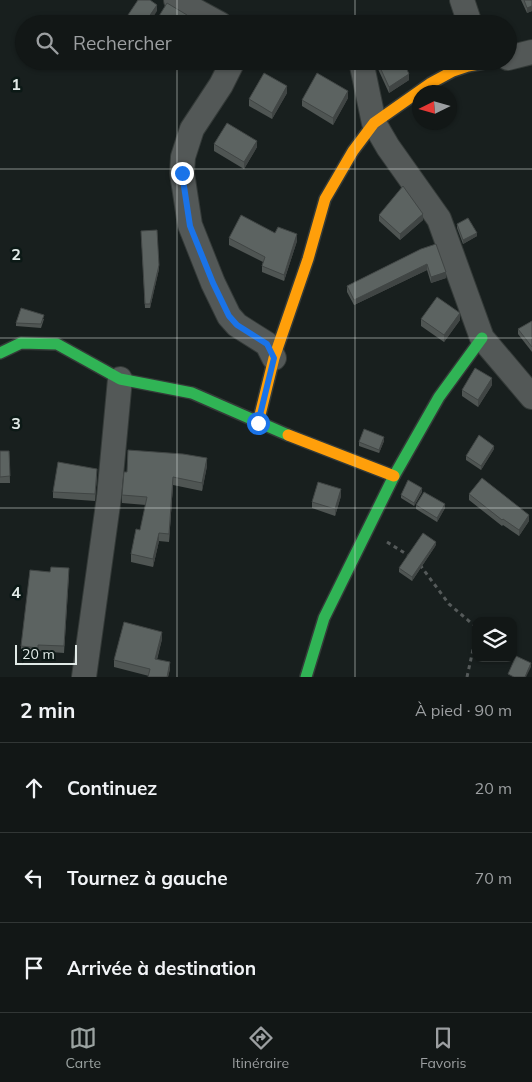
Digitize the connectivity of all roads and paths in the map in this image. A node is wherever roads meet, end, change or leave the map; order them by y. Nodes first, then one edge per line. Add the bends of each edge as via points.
1 (176, 0) edge
2 (462, 0) edge
3 (204, 15) edge
4 (467, 15) edge
5 (532, 52) edge
6 (517, 56) edge
7 (228, 70) edge
8 (363, 70) edge
9 (457, 70) edge
10 (374, 123) junction
11 (482, 338) junction
12 (0, 353) edge
13 (274, 358) junction
14 (120, 379) junction
15 (532, 397) edge
16 (258, 423) junction
17 (394, 476) junction
18 (366, 530) junction
19 (472, 624) edge
20 (472, 654) edge
21 (84, 677) edge
22 (306, 677) edge
23 (467, 677) edge

1 - 3 street
2 - 4 street
5 - 6 street
7 - 13 street via 192,128 183,157 182,173 190,226 229,316 267,344
8 - 10 street
9 - 10 street via 431,83
10 - 11 street via 439,219
10 - 13 street via 325,199
11 - 15 street
11 - 17 street via 439,397
12 - 14 street via 21,343 57,344
13 - 16 street
14 - 16 street via 192,393
14 - 21 street via 109,497
16 - 17 street
17 - 18 street
18 - 19 path via 417,561 449,604
18 - 22 street via 324,618
20 - 23 path

